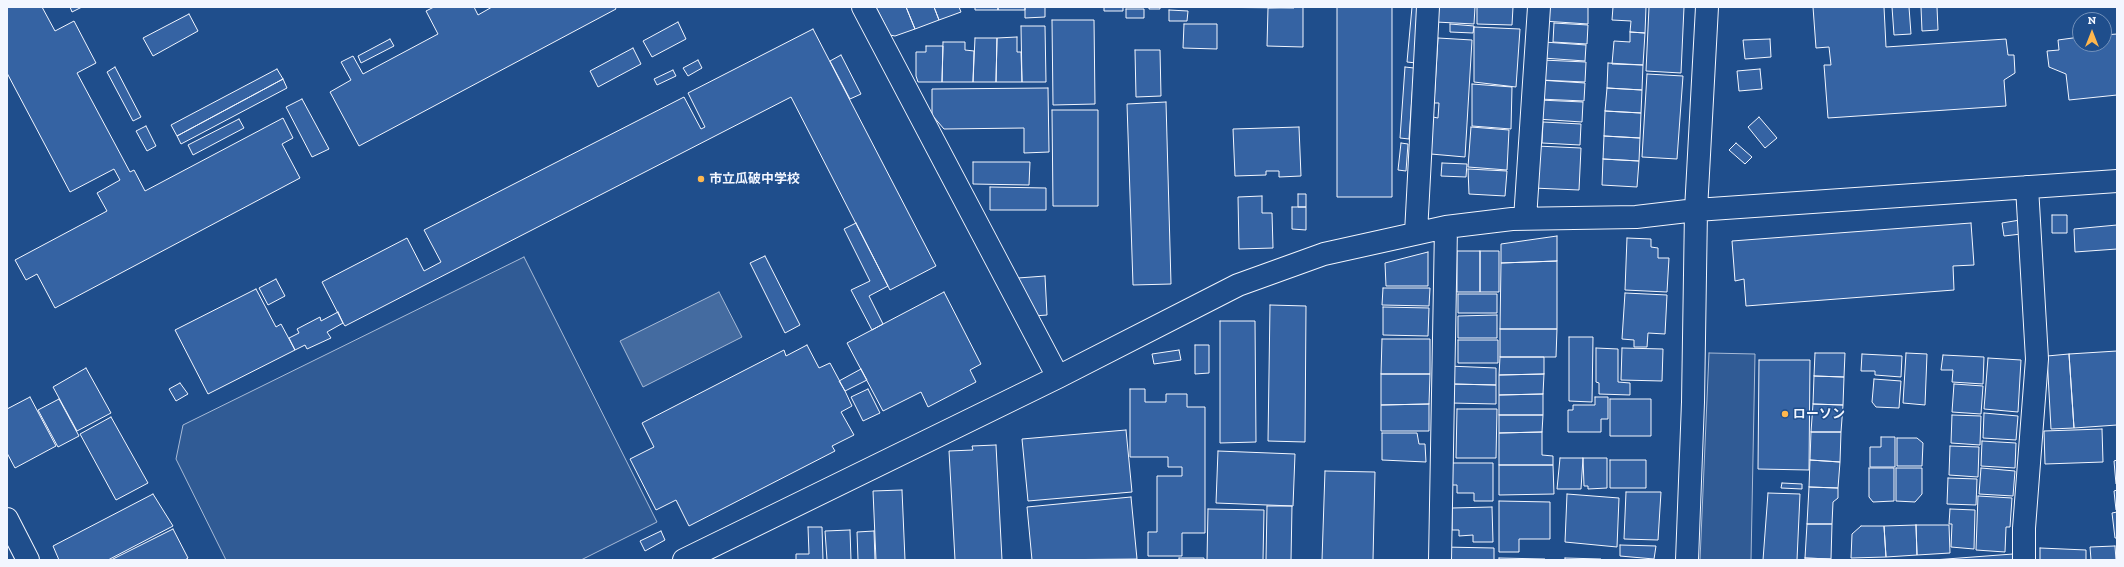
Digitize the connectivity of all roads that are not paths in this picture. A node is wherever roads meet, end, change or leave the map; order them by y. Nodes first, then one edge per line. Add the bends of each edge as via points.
1 (863, 7) edge
2 (1428, 7) edge
3 (1539, 7) edge
4 (1707, 7) edge
5 (2117, 181) edge
6 (2027, 187) junction
7 (1696, 210) junction
8 (1525, 219) junction
9 (1446, 227) junction
10 (1416, 233) junction
11 (1058, 377) junction
12 (7, 518) edge
13 (696, 557) edge
14 (28, 560) edge
15 (1440, 560) edge
16 (1687, 560) edge
17 (2024, 560) edge

1 - 11 street
2 - 10 street
3 - 8 street
4 - 7 street
5 - 6 street
6 - 7 street
6 - 17 street via 2037,359 2024,528
7 - 8 street via 1636,217
7 - 16 street
8 - 9 street
9 - 10 street
9 - 15 street
10 - 11 street via 1324,254 1238,285
11 - 13 street
12 - 14 street

